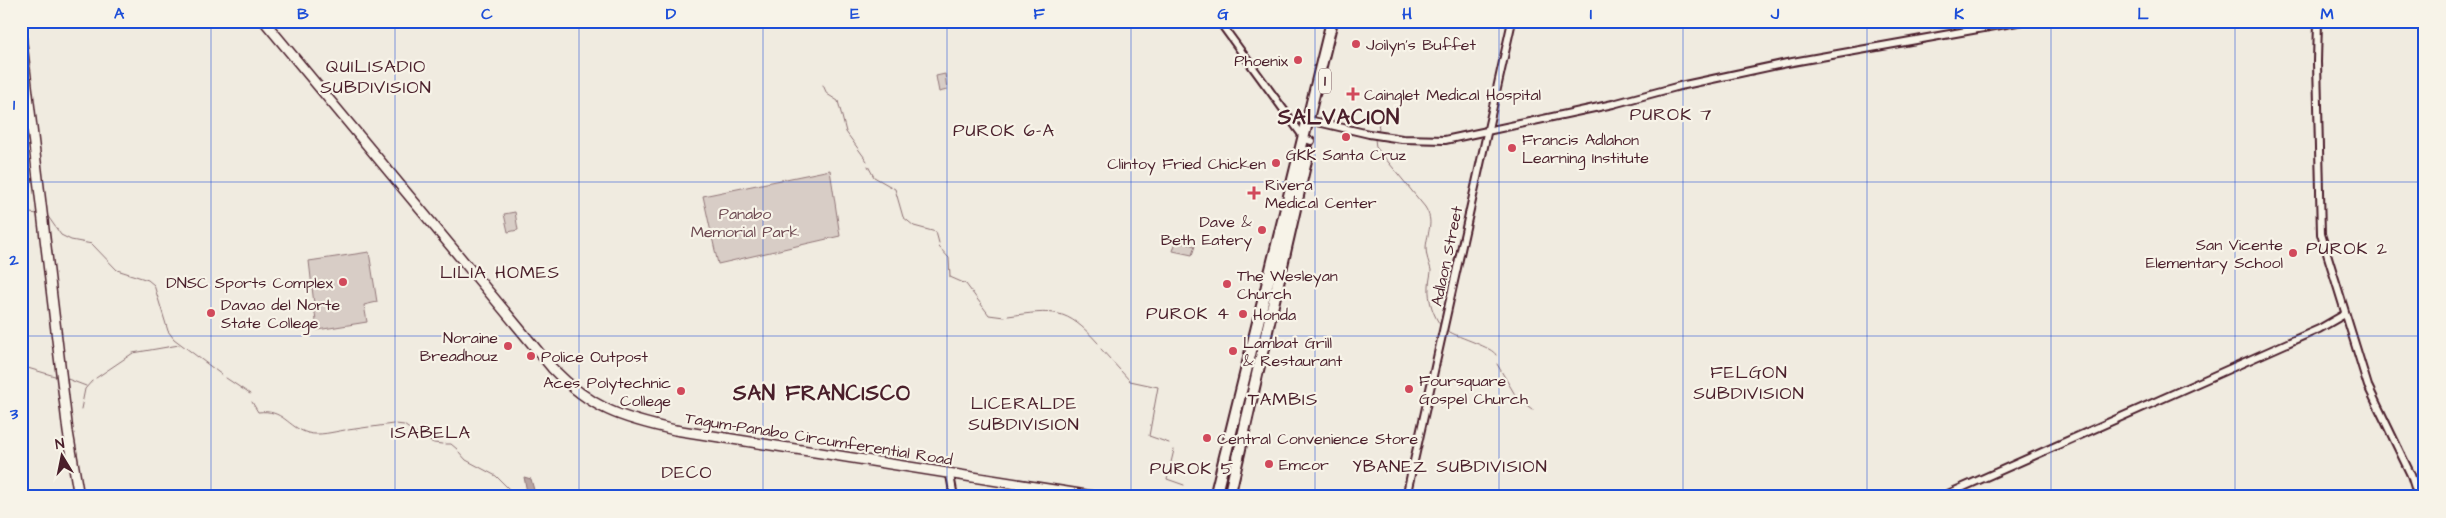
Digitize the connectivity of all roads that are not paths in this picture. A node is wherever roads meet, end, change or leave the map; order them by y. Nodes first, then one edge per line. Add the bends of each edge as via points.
1 (264, 21) edge
2 (1220, 21) edge
3 (1332, 21) edge
4 (1339, 21) edge
5 (1512, 21) edge
6 (2023, 21) edge
7 (2318, 21) edge
8 (21, 35) edge
9 (1326, 62) junction
10 (1312, 121) junction
11 (1488, 131) junction
12 (1308, 140) junction
13 (1286, 231) junction
14 (1261, 309) junction
15 (1273, 312) junction
16 (2345, 314) junction
17 (1260, 335) junction
18 (950, 475) junction
19 (79, 497) edge
20 (954, 497) edge
21 (1099, 497) edge
22 (1215, 497) edge
23 (1222, 497) edge
24 (1229, 497) edge
25 (1406, 497) edge
26 (1941, 497) edge
27 (2418, 497) edge

1 - 18 main road, Tagum-Panabo Circumferential Road via 552,368 587,398 618,416 675,430
2 - 12 street
3 - 9 highway, 1
4 - 9 highway, 1
5 - 11 street, Adlaon Street
6 - 11 street via 1779,65
7 - 16 street via 2320,225
8 - 19 main road via 67,422
9 - 10 highway, 1
10 - 11 street via 1369,134 1422,141
10 - 12 highway, 1
11 - 25 street, Adlaon Street
12 - 13 highway, 1
13 - 14 highway, 1
13 - 15 highway, 1
14 - 17 highway, 1
14 - 22 highway, 1
15 - 17 highway, 1
15 - 24 highway, 1
16 - 26 street
16 - 27 street via 2368,386
17 - 23 highway, 1
18 - 20 street
18 - 21 main road, Tagum-Panabo Circumferential Road

